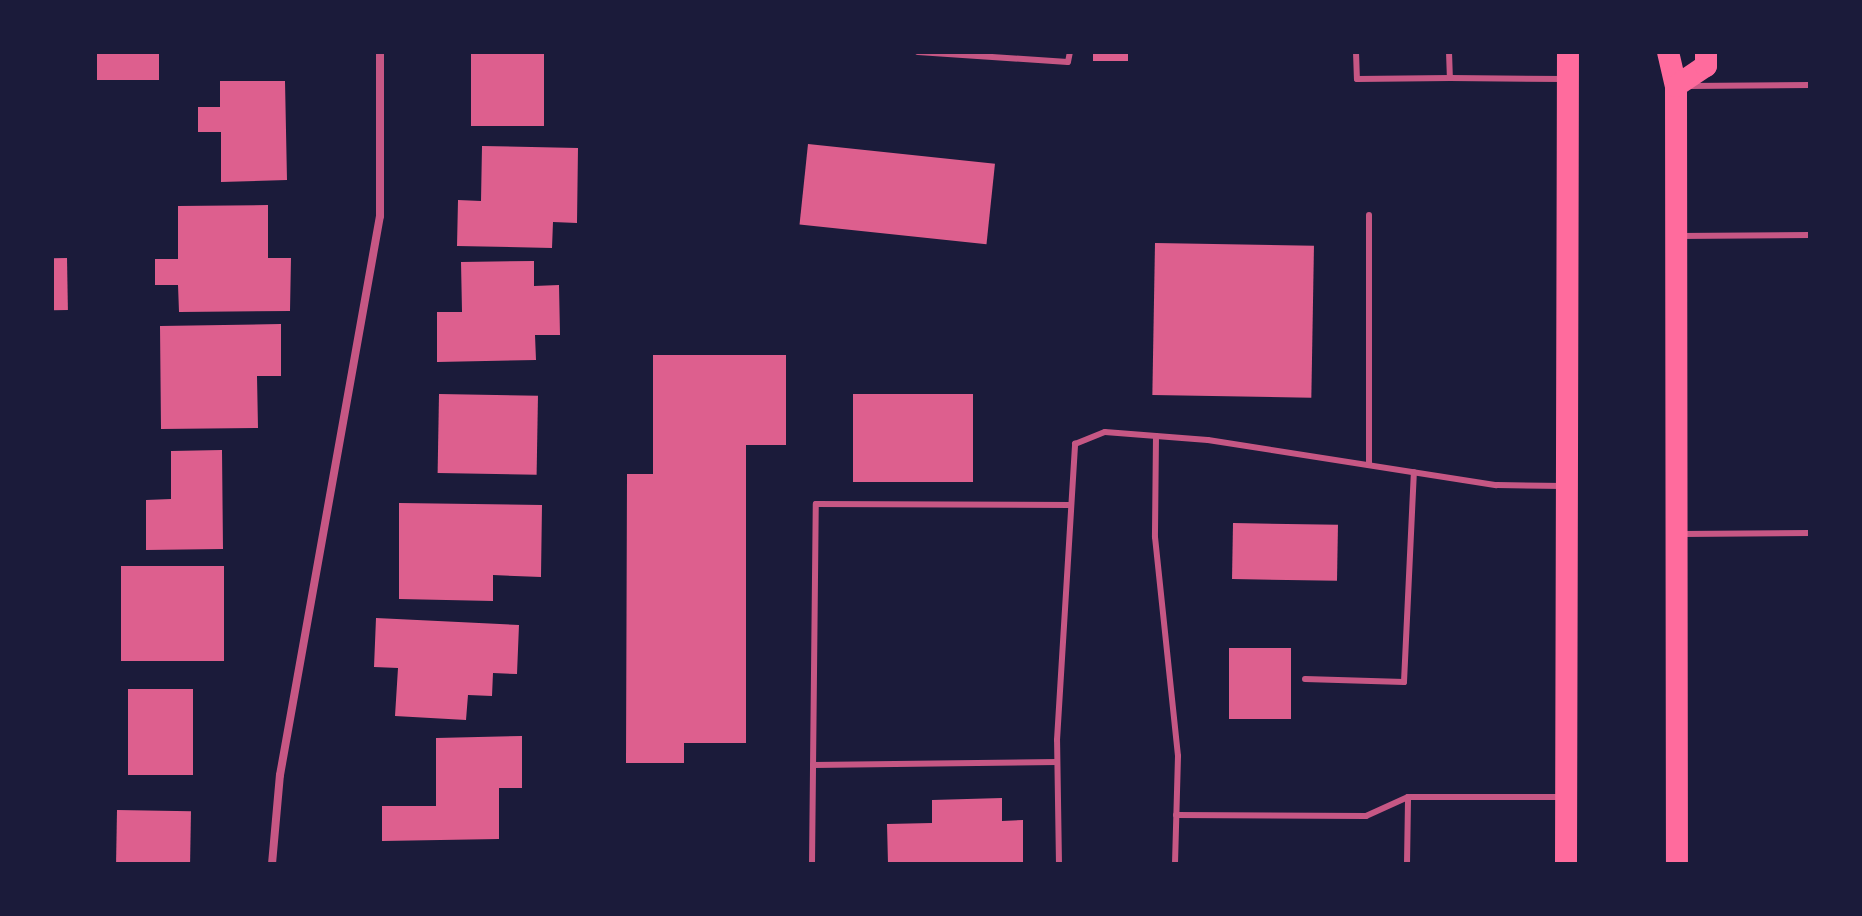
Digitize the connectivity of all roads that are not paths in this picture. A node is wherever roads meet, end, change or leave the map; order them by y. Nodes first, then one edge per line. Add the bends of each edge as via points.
1 (380, 52) edge
2 (918, 52) edge
3 (1070, 52) edge
4 (1356, 52) edge
5 (1449, 52) edge
6 (1568, 52) edge
7 (1668, 52) edge
8 (1706, 52) edge
9 (1002, 55) edge
10 (1450, 78) junction
11 (1568, 79) junction
12 (1810, 85) edge
13 (1676, 86) junction
14 (1369, 215) dead end
15 (1810, 235) edge
16 (1675, 236) junction
17 (1156, 436) junction
18 (1369, 465) junction
19 (1414, 472) junction
20 (1565, 486) junction
21 (1071, 505) junction
22 (1810, 533) edge
23 (1678, 534) junction
24 (1305, 679) dead end
25 (1057, 762) junction
26 (813, 765) junction
27 (1408, 797) junction
28 (1566, 797) junction
29 (1176, 815) junction
30 (272, 864) edge
31 (812, 864) edge
32 (1059, 864) edge
33 (1175, 864) edge
34 (1407, 864) edge
35 (1566, 864) edge
36 (1677, 864) edge

1 - 30 street via 380,216 280,775
2 - 9 lane
3 - 9 lane via 1068,62
4 - 10 lane via 1357,79
5 - 10 lane
6 - 11 highway
7 - 13 highway
8 - 13 highway via 1706,66
10 - 11 lane
11 - 20 highway
12 - 13 lane
13 - 16 highway
14 - 18 lane
15 - 16 lane
16 - 23 highway
17 - 18 lane
17 - 21 lane via 1105,432 1075,444
17 - 29 lane via 1155,537 1178,756
18 - 19 lane
19 - 20 lane via 1497,485
19 - 24 lane via 1404,682
20 - 28 highway
21 - 25 lane
21 - 26 lane via 816,504
22 - 23 lane
23 - 36 highway
25 - 26 lane
25 - 32 lane
26 - 31 lane
27 - 28 lane
27 - 29 lane via 1366,816
27 - 34 lane
28 - 35 highway
29 - 33 lane

